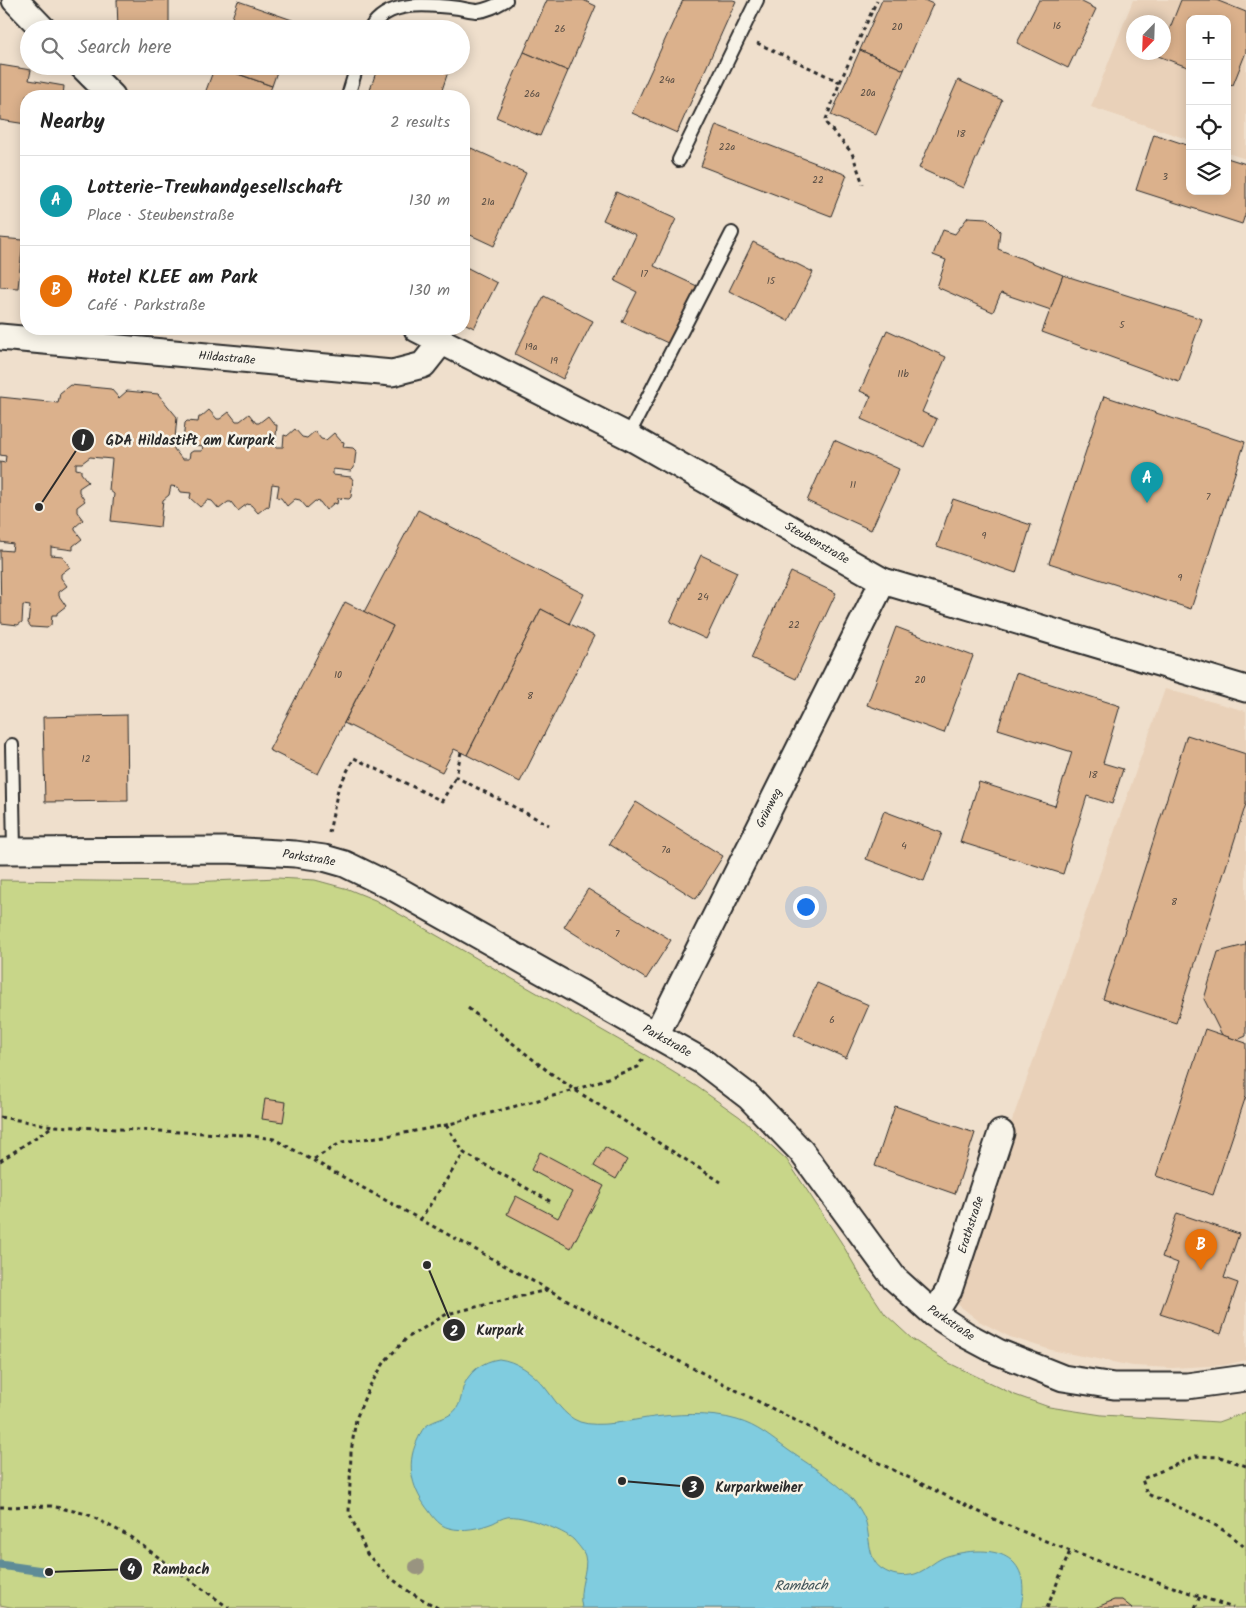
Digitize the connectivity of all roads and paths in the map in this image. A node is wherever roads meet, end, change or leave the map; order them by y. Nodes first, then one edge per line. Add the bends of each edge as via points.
1 (15, 0) edge
2 (506, 0) edge
3 (757, 0) edge
4 (876, 0) edge
5 (34, 20) edge
6 (375, 20) edge
7 (740, 36) junction
8 (91, 75) edge
9 (354, 75) edge
10 (840, 82) junction
11 (106, 90) edge
12 (350, 90) edge
13 (679, 160) dead end
14 (864, 184) dead end
15 (732, 233) dead end
16 (430, 335) edge
17 (0, 337) edge
18 (442, 341) junction
19 (628, 436) junction
20 (883, 581) junction
21 (1245, 685) edge
22 (12, 745) dead end
23 (461, 752) dead end
24 (456, 777) junction
25 (549, 825) dead end
26 (7, 851) edge
27 (324, 858) junction
28 (468, 1008) dead end
29 (656, 1035) junction
30 (575, 1090) junction
31 (0, 1117) edge
32 (446, 1125) junction
33 (53, 1126) junction
34 (1001, 1133) dead end
35 (464, 1153) junction
36 (314, 1160) junction
37 (0, 1161) edge
38 (721, 1182) dead end
39 (553, 1203) dead end
40 (420, 1220) junction
41 (548, 1290) junction
42 (934, 1314) junction
43 (1246, 1378) edge
44 (1246, 1466) edge
45 (0, 1507) edge
46 (1246, 1549) edge
47 (1070, 1551) junction
48 (1200, 1596) junction
49 (229, 1608) edge
50 (438, 1608) edge
51 (1047, 1608) edge
52 (1196, 1608) edge
53 (1233, 1608) edge

1 - 5 street
2 - 6 lane via 476,11 399,3 387,8
3 - 7 lane
4 - 10 path
7 - 10 path
7 - 13 lane
8 - 11 street
9 - 12 lane
10 - 14 path via 826,122 852,153
15 - 19 lane
16 - 18 street, Steubenstraße
17 - 18 street, Hildastraße via 392,373 423,366
18 - 19 street, Steubenstraße
19 - 20 street, Steubenstraße
20 - 21 street, Steubenstraße
20 - 29 street, Grünweg
22 - 26 lane
23 - 24 path
24 - 25 path
24 - 27 path via 442,801 354,758 338,789
26 - 27 street, Parkstraße via 226,850
27 - 29 street, Parkstraße via 345,864 396,889
28 - 30 path
29 - 30 path via 638,1067
29 - 42 street, Parkstraße via 702,1061 749,1097 781,1128 894,1278
30 - 32 path
30 - 38 path
31 - 33 path
32 - 35 path
32 - 36 path via 342,1142
33 - 36 path via 245,1135 274,1139
33 - 37 path
34 - 42 street, Erathstraße via 949,1290
35 - 39 path
35 - 40 path
36 - 40 path
40 - 41 path
41 - 47 path via 881,1464 1002,1523
41 - 50 path via 447,1314 407,1338 386,1360 369,1387 356,1419 351,1452 350,1512 367,1554 387,1575
42 - 43 street, Parkstraße via 998,1352 1063,1378 1114,1386 1187,1386
44 - 46 path via 1220,1457 1196,1456 1142,1479 1147,1494 1189,1512 1238,1540
45 - 49 path via 51,1506 87,1514 129,1536
47 - 48 path
47 - 51 path
48 - 52 path
48 - 53 path

